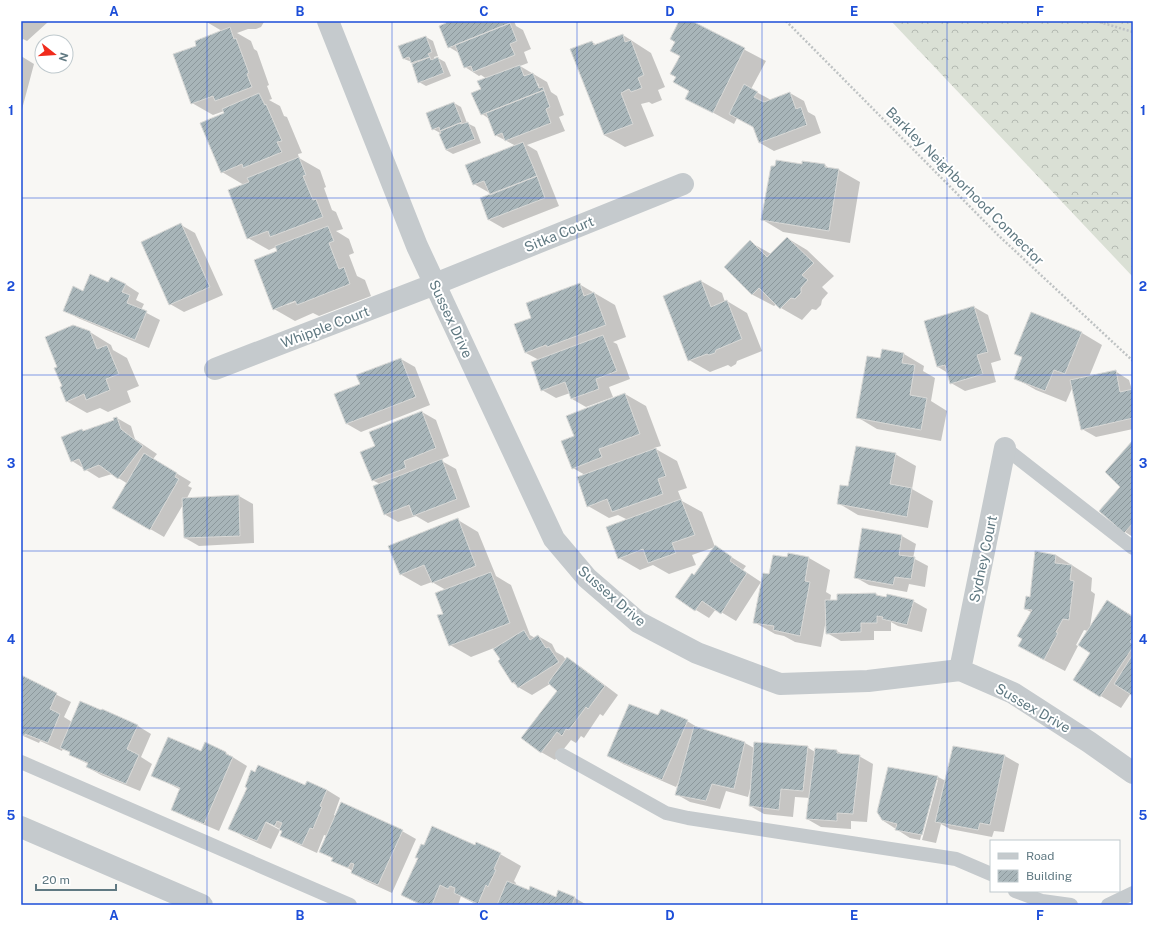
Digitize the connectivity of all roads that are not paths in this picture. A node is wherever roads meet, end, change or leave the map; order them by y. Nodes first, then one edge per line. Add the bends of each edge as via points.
1 (328, 21) edge
2 (683, 184) dead end
3 (435, 284) junction
4 (215, 369) dead end
5 (1005, 448) joint
6 (1133, 548) edge
7 (960, 670) junction
8 (562, 755) dead end
9 (21, 762) edge
10 (1133, 773) edge
11 (21, 827) edge
12 (990, 874) edge
13 (1018, 892) edge
14 (1133, 893) edge
15 (202, 905) edge
16 (350, 905) edge
17 (1071, 905) edge
18 (1108, 905) edge

1 - 3 street, Sussex Drive via 417,246
2 - 3 street, Sitka Court
3 - 4 street, Whipple Court
3 - 7 street, Sussex Drive via 554,539 587,578 638,622 697,653 780,684 868,681
5 - 6 lane
5 - 7 street, Sydney Court
7 - 10 street, Sussex Drive via 1013,693
8 - 12 lane via 666,813 956,859
9 - 16 lane
11 - 15 street
13 - 17 lane via 1042,901
14 - 18 lane

